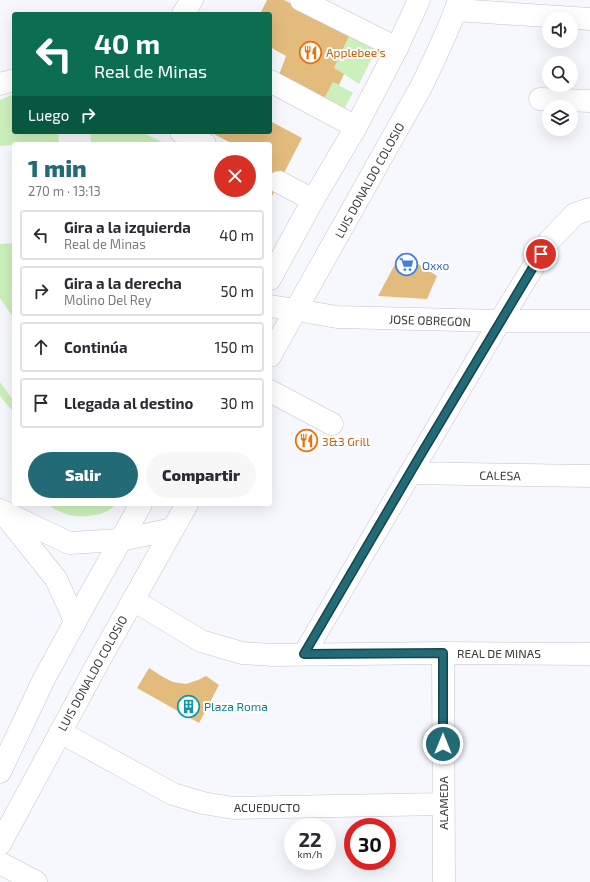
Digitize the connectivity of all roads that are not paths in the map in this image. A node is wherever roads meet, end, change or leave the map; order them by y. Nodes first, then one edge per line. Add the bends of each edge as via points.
1 (192, 0) edge
2 (301, 0) edge
3 (419, 0) edge
4 (458, 5) edge
5 (184, 12) edge
6 (590, 19) edge
7 (397, 48) junction
8 (12, 81) edge
9 (272, 82) edge
10 (0, 84) edge
11 (540, 98) dead end
12 (590, 101) edge
13 (356, 127) junction
14 (185, 134) edge
15 (200, 142) edge
16 (279, 182) dead end
17 (313, 200) junction
18 (590, 209) edge
19 (272, 276) edge
20 (272, 306) edge
21 (296, 310) junction
22 (500, 321) junction
23 (590, 322) edge
24 (272, 352) edge
25 (272, 392) edge
26 (332, 424) dead end
27 (410, 473) junction
28 (590, 476) edge
29 (140, 506) edge
30 (186, 506) edge
31 (0, 510) edge
32 (173, 529) junction
33 (121, 540) junction
34 (133, 600) junction
35 (74, 623) junction
36 (443, 653) junction
37 (304, 654) junction
38 (590, 654) edge
39 (60, 732) junction
40 (0, 772) edge
41 (443, 804) junction
42 (0, 844) edge
43 (0, 862) edge
44 (36, 882) edge
45 (444, 882) edge

1 - 5 street
2 - 7 street
3 - 7 street
4 - 6 street
4 - 21 street, LUIS DONALDO COLOSIO via 422,87
7 - 13 street
8 - 10 street
9 - 13 street
11 - 12 street
13 - 17 street
14 - 15 street
16 - 17 street
17 - 19 street
18 - 22 street via 575,214 549,241
20 - 21 street, JOSE OBREGON
21 - 22 street, JOSE OBREGON via 337,317
21 - 24 street, LUIS DONALDO COLOSIO
22 - 23 street, JOSE OBREGON
22 - 27 street
25 - 26 street
27 - 28 street, CALESA
27 - 37 street
29 - 33 street
30 - 32 street, LUIS DONALDO COLOSIO
31 - 33 street via 69,543
31 - 35 street via 56,579
32 - 33 street
32 - 34 street, LUIS DONALDO COLOSIO
33 - 35 street
34 - 37 street, REAL DE MINAS via 201,641 242,653
34 - 39 street, LUIS DONALDO COLOSIO
35 - 40 street
36 - 37 street, REAL DE MINAS
36 - 38 street, REAL DE MINAS
36 - 41 street, ALAMEDA
39 - 41 street, ACUEDUCTO via 173,794 203,803 233,808
39 - 42 street, LUIS DONALDO COLOSIO
41 - 45 street, ALAMEDA
43 - 44 street

